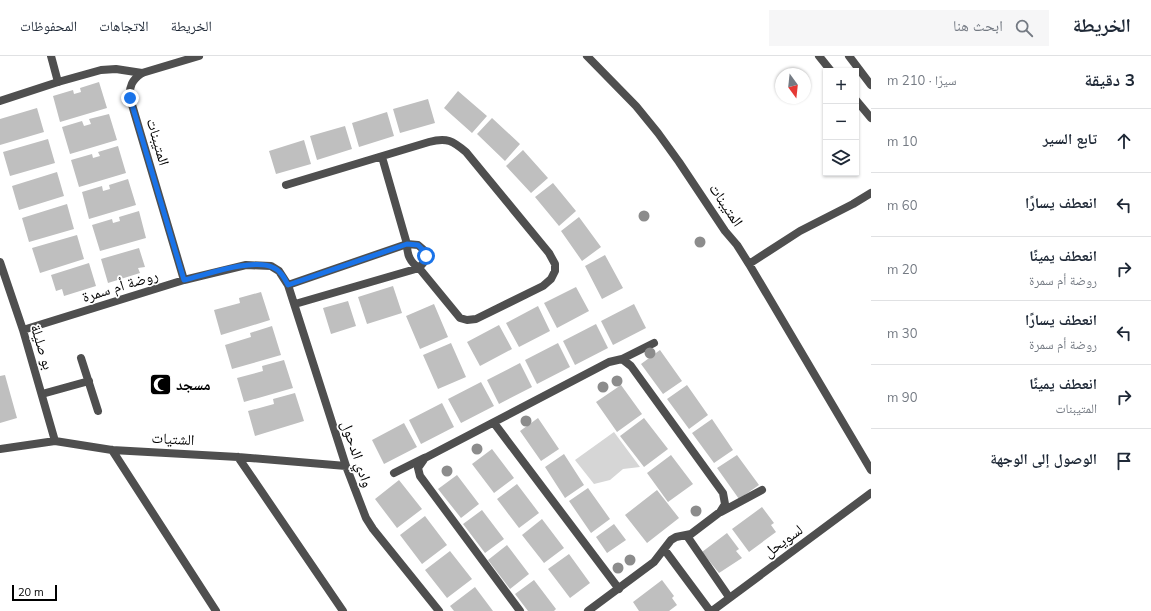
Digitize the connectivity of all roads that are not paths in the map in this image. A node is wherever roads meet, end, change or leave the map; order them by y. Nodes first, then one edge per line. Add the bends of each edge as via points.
1 (51, 56) edge
2 (199, 56) edge
3 (587, 56) edge
4 (819, 56) edge
5 (849, 56) edge
6 (829, 68) edge
7 (142, 74) junction
8 (58, 82) junction
9 (871, 84) edge
10 (0, 101) edge
11 (859, 104) edge
12 (871, 118) edge
13 (382, 157) junction
14 (286, 186) dead end
15 (871, 193) edge
16 (407, 244) junction
17 (0, 262) edge
18 (749, 264) junction
19 (419, 268) junction
20 (184, 280) junction
21 (288, 285) junction
22 (295, 304) junction
23 (23, 330) junction
24 (654, 343) dead end
25 (81, 358) dead end
26 (622, 359) junction
27 (89, 381) junction
28 (42, 394) junction
29 (98, 411) dead end
30 (494, 423) junction
31 (55, 441) junction
32 (0, 449) edge
33 (112, 450) junction
34 (238, 457) junction
35 (425, 458) junction
36 (346, 466) junction
37 (871, 470) edge
38 (394, 473) dead end
39 (762, 490) dead end
40 (871, 494) edge
41 (720, 512) junction
42 (687, 536) junction
43 (664, 549) junction
44 (619, 589) junction
45 (729, 597) junction
46 (216, 611) edge
47 (343, 611) edge
48 (439, 611) edge
49 (520, 611) edge
50 (588, 611) edge
51 (711, 611) edge

1 - 8 street
2 - 7 street
3 - 18 street, المتيبنات via 636,106 658,133
4 - 6 street
5 - 9 street
7 - 8 street via 110,69
7 - 20 street, المتيبنات via 130,85 130,98
8 - 10 street
11 - 12 street
13 - 14 street
13 - 16 street
13 - 19 street via 440,139 456,144 466,152 543,244 555,264 551,279 543,286 476,319 467,320 460,318
15 - 18 street via 800,230
16 - 19 street via 409,258
16 - 19 street via 418,245 425,252 425,261
16 - 21 street
17 - 23 street, بو صليلة
18 - 37 street, المتيبنات
19 - 22 street
20 - 21 street, روضة أم سمرة via 258,264 279,270
20 - 23 street, روضة أم سمرة
21 - 22 street, وادي الدحول
22 - 36 street, وادي الدحول
23 - 28 street, بو صليلة
24 - 26 street
25 - 27 street
26 - 30 street via 609,362
26 - 41 street via 632,366 723,493 725,504
27 - 28 street
27 - 29 street
28 - 31 street, بو صليلة
30 - 35 street
30 - 44 street
31 - 32 street, الشتيات
31 - 33 street, الشتيات
33 - 34 street, الشتيات
33 - 46 street
34 - 36 street, الشتيات
34 - 47 street
35 - 38 street
35 - 49 street via 418,468 420,476
36 - 48 street, وادي الدحول via 366,518
39 - 41 street
40 - 45 street, لسويحل
41 - 42 street
42 - 43 street via 676,537
42 - 45 street
43 - 44 street via 654,562
43 - 51 street
44 - 50 street
45 - 51 street, لسويحل

